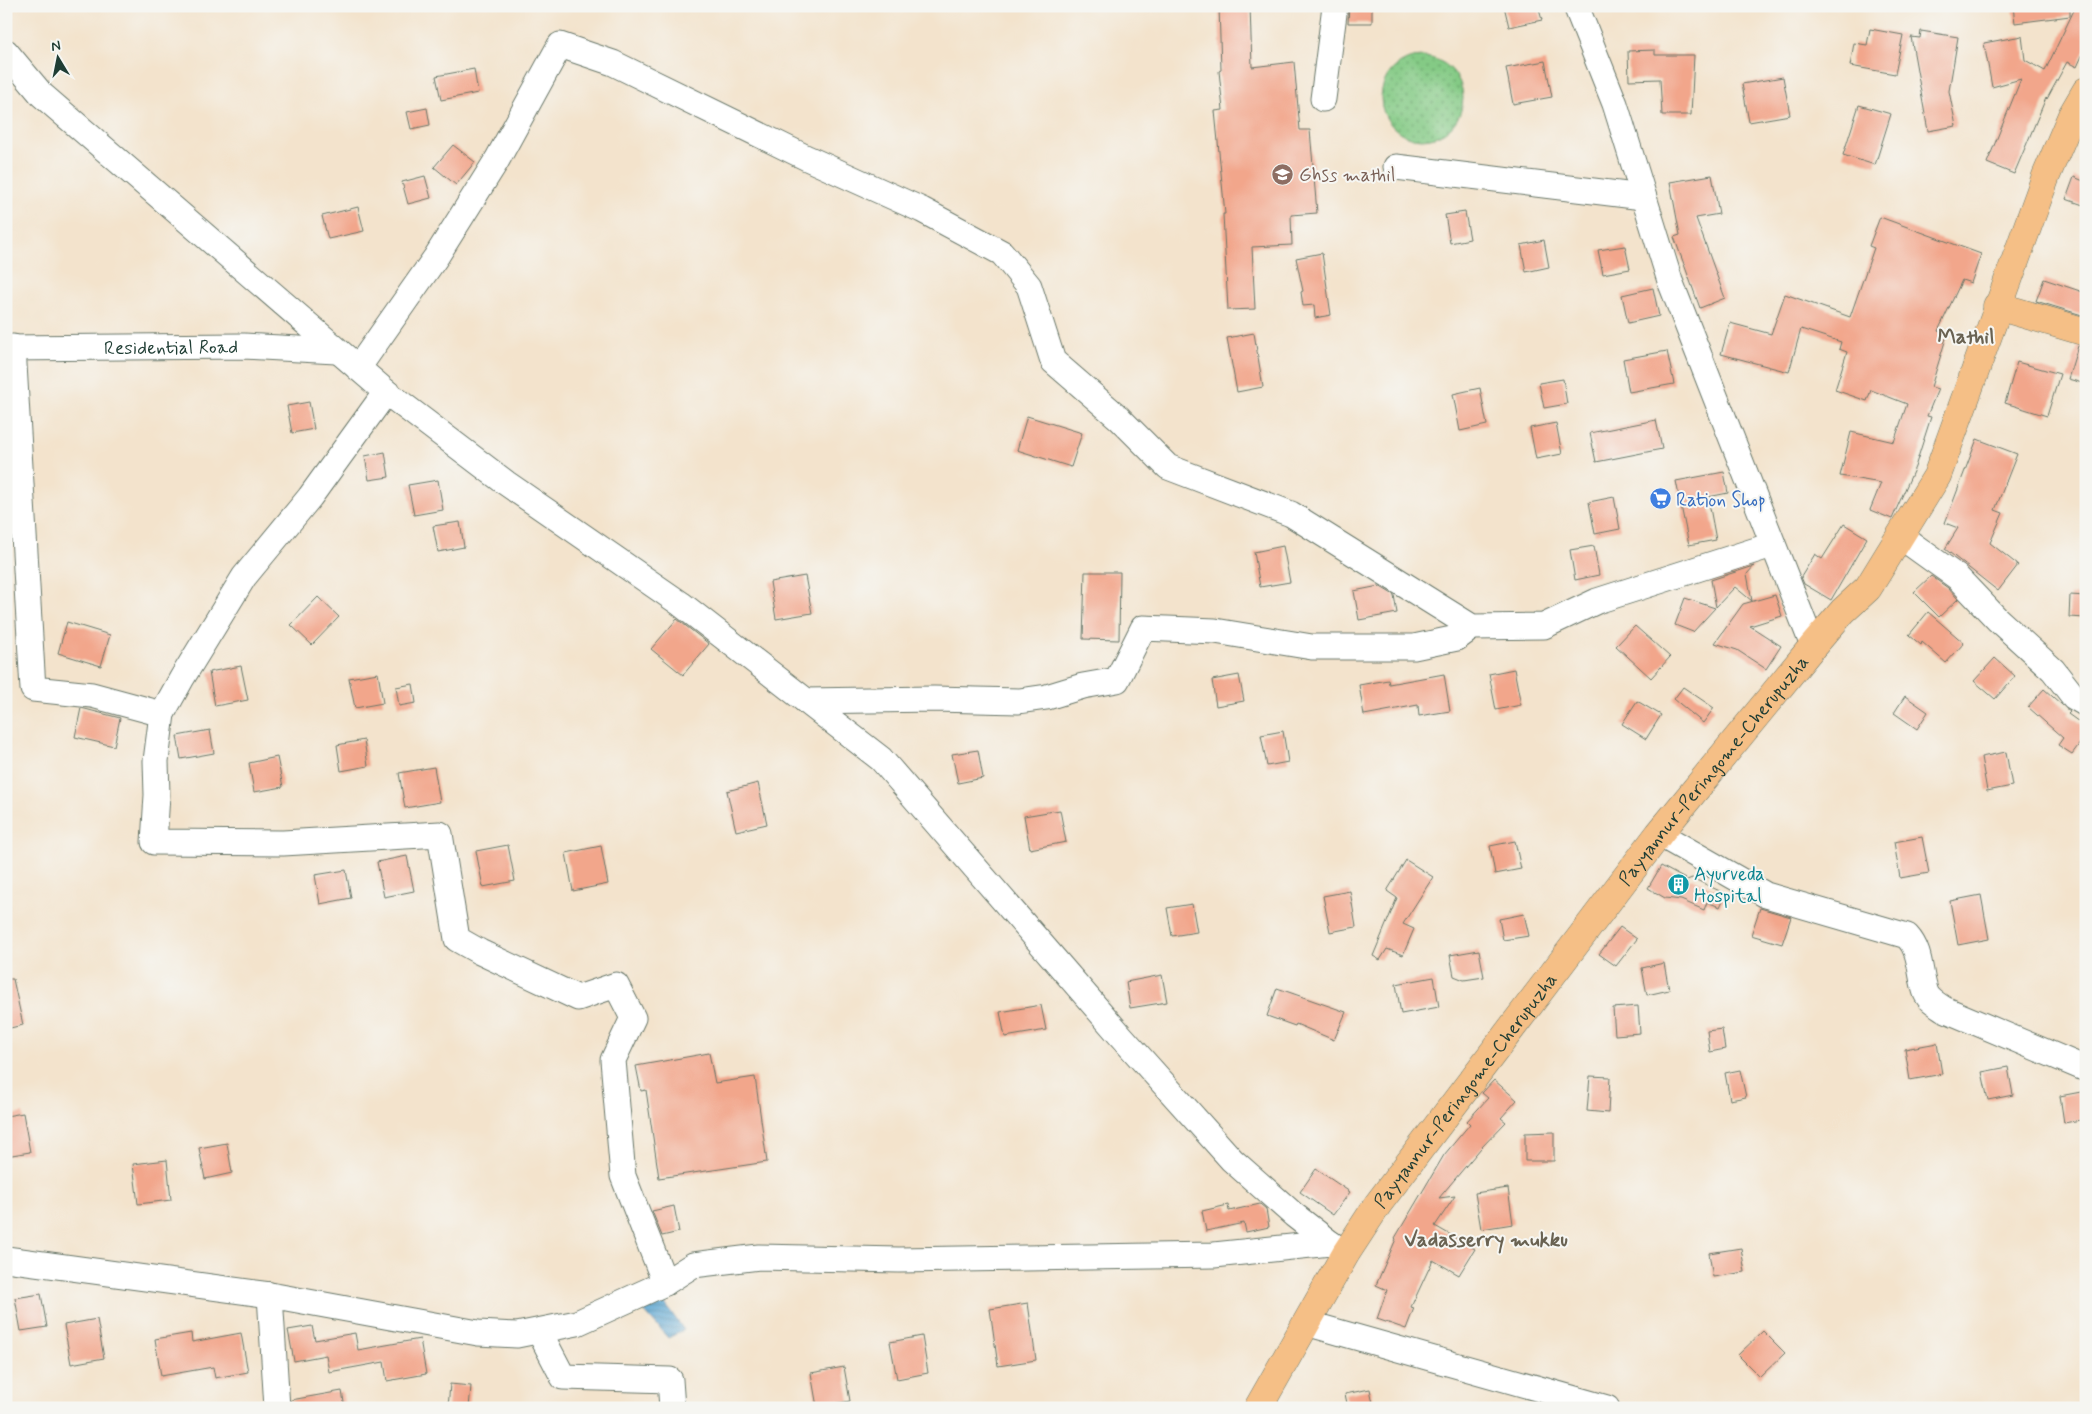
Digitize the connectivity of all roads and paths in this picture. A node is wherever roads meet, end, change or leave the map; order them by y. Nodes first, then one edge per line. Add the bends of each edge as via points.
1 (1335, 6) edge
2 (1576, 6) edge
3 (6, 52) edge
4 (2086, 91) edge
5 (1323, 99) dead end
6 (2079, 117) edge
7 (1396, 167) dead end
8 (1644, 197) junction
9 (1998, 306) junction
10 (2086, 332) edge
11 (10, 347) edge
12 (336, 351) junction
13 (358, 368) junction
14 (386, 392) junction
15 (1900, 536) junction
16 (1772, 545) junction
17 (1472, 627) junction
18 (1812, 646) junction
19 (806, 700) junction
20 (2086, 704) edge
21 (162, 714) junction
22 (1658, 834) junction
23 (2086, 1069) edge
24 (1338, 1248) junction
25 (6, 1259) edge
26 (665, 1283) junction
27 (270, 1295) junction
28 (1306, 1323) junction
29 (539, 1331) junction
30 (277, 1408) edge
31 (672, 1408) edge
32 (1258, 1408) edge
33 (1608, 1408) edge

1 - 5 street
2 - 8 street via 1615,104
3 - 12 street via 42,95
4 - 6 main road, Payyannur-Peringome-Cherupuzha
6 - 9 main road, Payyannur-Peringome-Cherupuzha via 2046,176
7 - 8 street
8 - 16 street via 1670,281
9 - 10 main road
9 - 15 main road, Payyannur-Peringome-Cherupuzha via 1937,476
11 - 12 street, Residential Road via 235,346
11 - 21 street via 33,688 92,695
12 - 13 street
13 - 14 street
13 - 17 street via 436,257 487,176 560,45 613,63 922,210 1002,253 1029,286 1053,361 1119,418 1168,467 1291,514
14 - 19 street via 506,483 681,604
14 - 21 street via 310,497 244,577
15 - 18 main road, Payyannur-Peringome-Cherupuzha via 1868,588 1843,610
15 - 20 street via 1957,577 2053,670 2074,697
16 - 17 street via 1597,601 1544,626
16 - 18 street
17 - 19 street via 1457,638 1414,647 1312,647 1215,631 1143,628 1118,680 1046,697 1019,700
18 - 22 main road, Payyannur-Peringome-Cherupuzha
19 - 24 street via 881,759 1232,1160 1294,1215
21 - 26 street via 156,761 154,842 283,843 440,834 457,939 578,998 616,985 633,1018 613,1060 623,1176
22 - 23 street via 1766,895 1907,936 1913,942 1921,963 1927,994 1935,1003
22 - 24 main road, Payyannur-Peringome-Cherupuzha via 1378,1204
24 - 26 street via 1214,1255 899,1260 759,1257 693,1265
24 - 28 main road, Payyannur-Peringome-Cherupuzha
25 - 27 street
26 - 29 street via 577,1323
27 - 29 street via 478,1333
27 - 30 street
28 - 32 main road, Payyannur-Peringome-Cherupuzha
28 - 33 street
29 - 31 street via 563,1377 670,1380

